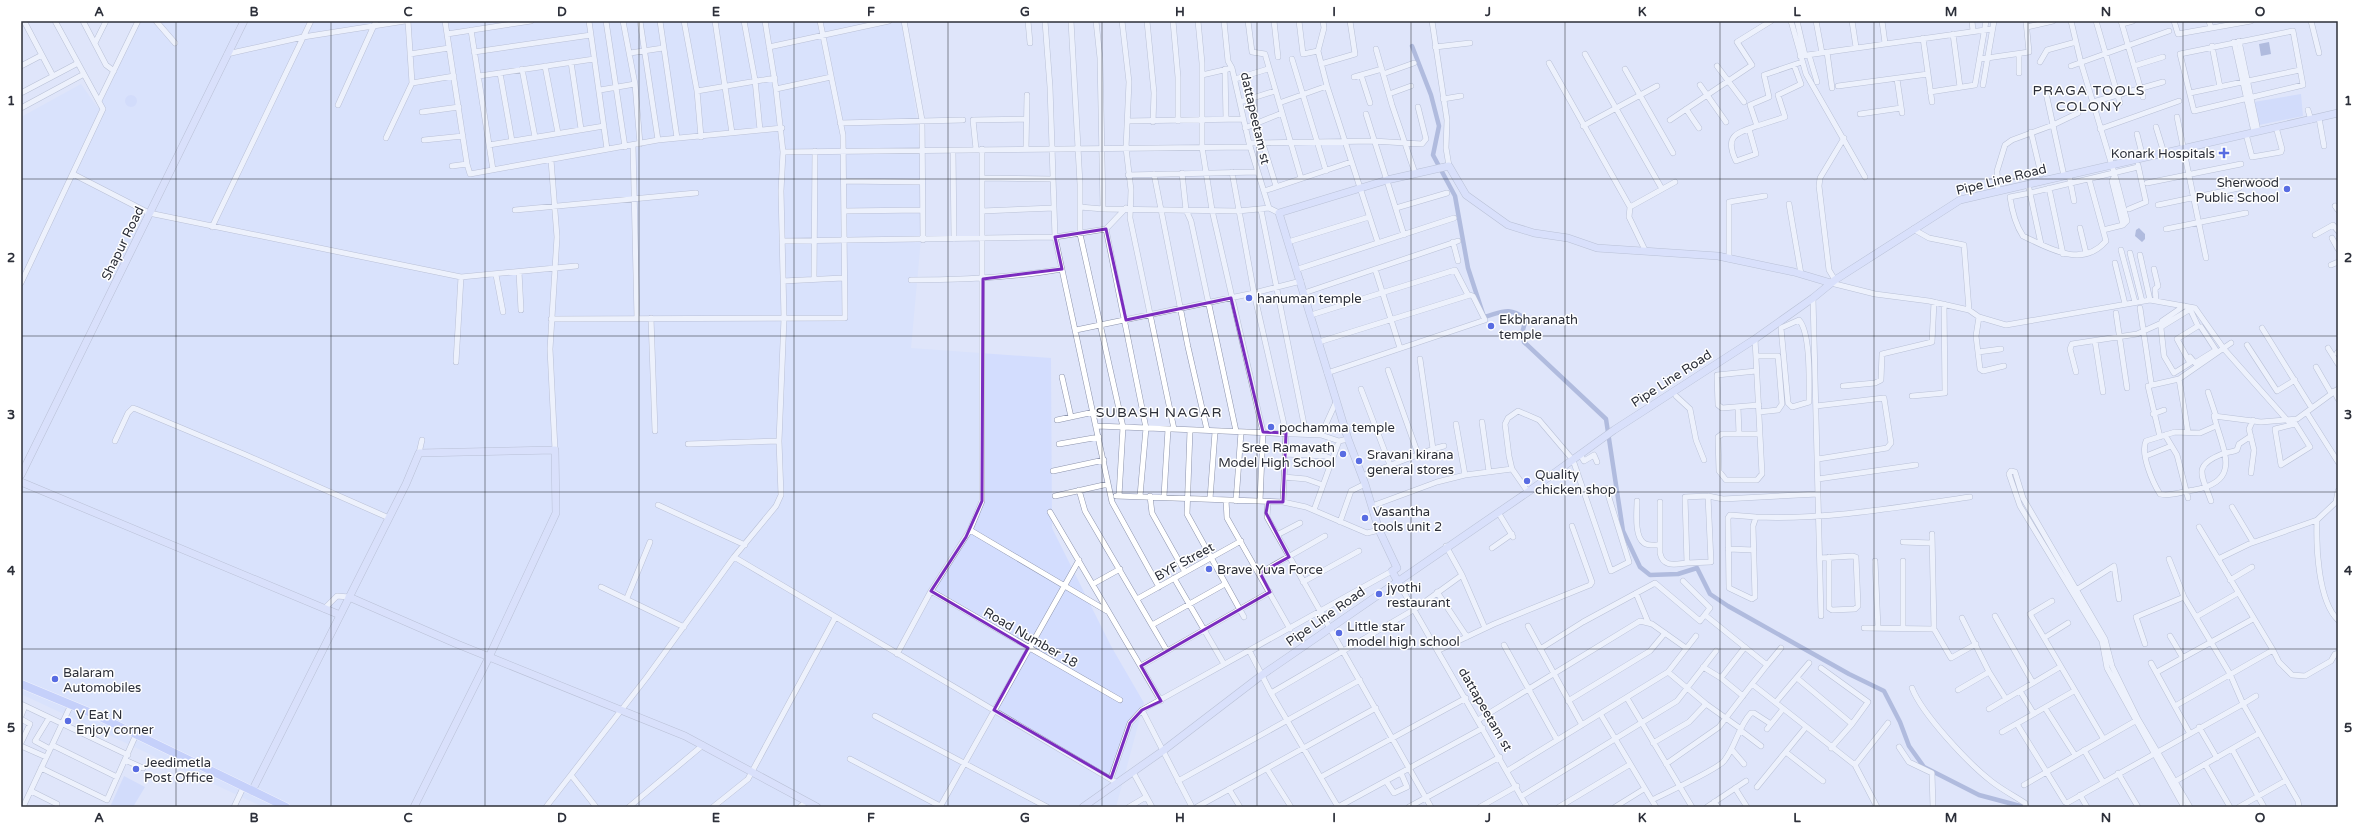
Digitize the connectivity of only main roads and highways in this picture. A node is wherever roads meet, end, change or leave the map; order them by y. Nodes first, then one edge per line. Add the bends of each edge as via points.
1 (21, 684) edge
2 (21, 689) edge
3 (276, 807) edge
4 (286, 807) edge

1 - 4 main road via 96,715
2 - 3 main road via 134,738

